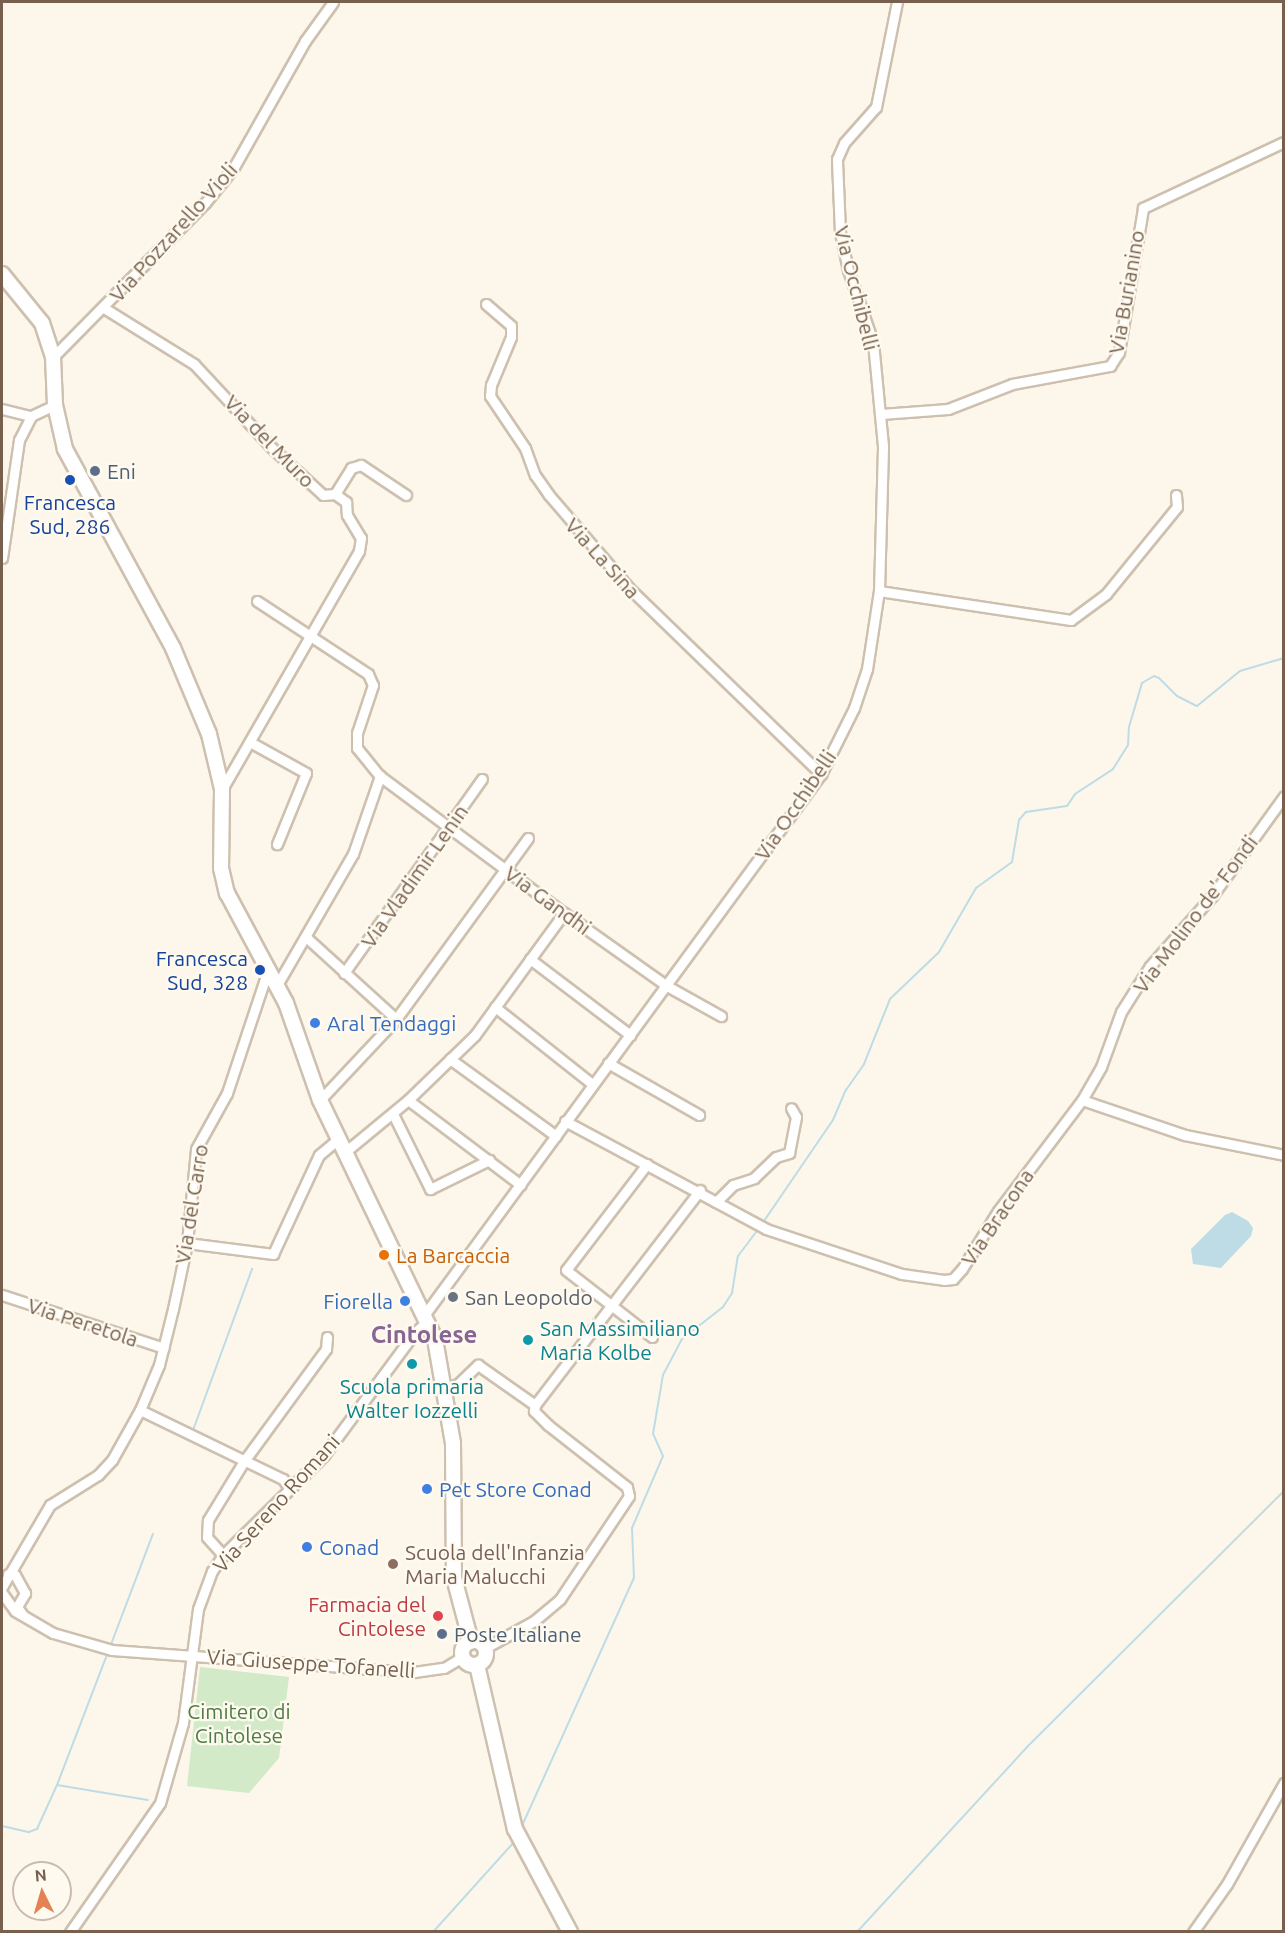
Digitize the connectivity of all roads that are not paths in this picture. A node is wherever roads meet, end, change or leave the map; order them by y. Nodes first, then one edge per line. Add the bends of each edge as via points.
1 (333, 2) edge
2 (897, 2) edge
3 (1284, 142) edge
4 (2, 274) edge
5 (486, 304) dead end
6 (104, 308) junction
7 (53, 357) junction
8 (55, 405) junction
9 (2, 409) edge
10 (881, 414) junction
11 (31, 416) junction
12 (335, 494) junction
13 (406, 495) dead end
14 (1176, 495) dead end
15 (2, 558) edge
16 (879, 591) junction
17 (257, 602) dead end
18 (310, 637) junction
19 (250, 742) junction
20 (821, 774) junction
21 (380, 776) junction
22 (482, 779) dead end
23 (222, 789) junction
24 (1284, 796) edge
25 (448, 829) junction
26 (528, 838) dead end
27 (277, 844) dead end
28 (506, 869) junction
29 (564, 913) junction
30 (307, 938) junction
31 (530, 959) junction
32 (268, 970) junction
33 (344, 973) junction
34 (277, 985) junction
35 (667, 986) junction
36 (495, 1007) junction
37 (721, 1016) dead end
38 (396, 1019) junction
39 (630, 1035) junction
40 (450, 1059) junction
41 (608, 1063) junction
42 (592, 1084) junction
43 (320, 1100) junction
44 (408, 1100) junction
45 (1082, 1100) junction
46 (791, 1108) dead end
47 (393, 1114) junction
48 (699, 1115) dead end
49 (566, 1121) junction
50 (556, 1136) junction
51 (338, 1139) junction
52 (345, 1152) junction
53 (1284, 1155) edge
54 (489, 1160) junction
55 (647, 1164) junction
56 (521, 1185) junction
57 (700, 1190) junction
58 (716, 1202) junction
59 (187, 1243) junction
60 (2, 1295) edge
61 (611, 1306) junction
62 (426, 1318) junction
63 (327, 1337) dead end
64 (652, 1337) dead end
65 (164, 1348) junction
66 (446, 1388) junction
67 (535, 1405) junction
68 (140, 1410) junction
69 (244, 1461) junction
70 (289, 1488) junction
71 (223, 1555) junction
72 (8, 1574) junction
73 (2, 1587) edge
74 (2, 1593) edge
75 (24, 1616) junction
76 (471, 1642) junction
77 (484, 1648) junction
78 (193, 1655) junction
79 (462, 1658) junction
80 (477, 1665) junction
81 (1284, 1784) edge
82 (70, 1932) edge
83 (570, 1932) edge
84 (1192, 1932) edge

1 - 6 street, Via Pozzarello Violi via 305,41 234,167 205,203
2 - 10 street, Via Occhibelli via 876,107 844,143 837,159 840,232 848,270 873,342
3 - 10 street, Via Burianino via 1143,208 1119,352 1110,366 1012,384 948,409
4 - 7 street via 35,310
5 - 20 street, Via La Sina via 511,326 511,337 490,396 525,448 535,475 549,495 628,587
6 - 7 street, Via Pozzarello Violi
6 - 12 street, Via del Muro via 194,364 273,449 323,495
7 - 8 street
8 - 11 street
8 - 23 street via 74,471 173,648 209,734
9 - 11 street
10 - 16 street, Via Occhibelli
11 - 15 street via 19,440
12 - 13 street via 351,468 361,465
12 - 18 street, Via del Muro via 346,502 347,515 361,544
14 - 16 street via 1177,507 1106,594 1071,620
16 - 20 street, Via Occhibelli via 867,669 843,735
17 - 18 street
18 - 19 street, Via del Muro
18 - 21 street, Via Gandhi via 368,674 373,685 357,733 357,748
19 - 23 street, Via del Muro
19 - 27 street via 306,773
20 - 35 street, Via Occhibelli
21 - 25 street, Via Gandhi
21 - 30 street via 353,854
22 - 25 street, Via Vladimir Lenin
23 - 32 street via 221,868 227,893
24 - 45 street, Via Molino de' Fondi via 1212,896 1150,966 1121,1012 1101,1067
25 - 28 street, Via Gandhi
25 - 33 street, Via Vladimir Lenin
26 - 28 street
28 - 29 street, Via Gandhi
28 - 38 street
29 - 31 street
29 - 35 street, Via Gandhi
30 - 33 street
30 - 34 street
31 - 36 street
31 - 39 street
32 - 34 street
32 - 59 street, Via del Carro via 227,1093 196,1149
33 - 38 street
34 - 43 street
35 - 37 street, Via Gandhi
35 - 39 street, Via Occhibelli
36 - 40 street via 475,1035
36 - 42 street
38 - 43 street
39 - 41 street, Via Occhibelli
40 - 44 street
40 - 50 street
41 - 42 street, Via Occhibelli
41 - 48 street
42 - 49 street, Via Occhibelli
43 - 51 street
44 - 47 street
44 - 54 street
45 - 53 street via 1185,1136
45 - 58 street, Via Bracona via 952,1279 927,1279 888,1270 766,1229
46 - 58 street via 796,1117 789,1153 776,1157 754,1178 733,1185
47 - 52 street
47 - 54 street via 430,1189
49 - 50 street, Via Occhibelli
49 - 55 street, Via Bracona
50 - 56 street, Via Occhibelli
51 - 52 street
51 - 59 street via 319,1155 273,1254
52 - 62 street
54 - 56 street
55 - 57 street, Via Bracona
55 - 61 street via 566,1270
56 - 62 street, Via Occhibelli
57 - 58 street, Via Bracona
57 - 61 street
59 - 65 street, Via del Carro
60 - 65 street, Via Peretola
61 - 64 street
61 - 67 street
62 - 66 street
62 - 70 street, Via Sereno Romani via 324,1455
63 - 69 street via 326,1349
65 - 68 street, Via del Carro
66 - 67 street via 458,1384 477,1365
66 - 76 street via 453,1443 454,1578
67 - 77 street via 534,1411 548,1425 627,1487 629,1496 560,1599 534,1622
68 - 69 street
68 - 72 street, Via del Carro via 105,1468 50,1505
69 - 70 street via 283,1479
69 - 71 street via 206,1528 207,1537
70 - 71 street, Via Sereno Romani
71 - 78 street, Via Sereno Romani via 203,1590
72 - 73 street, Via del Carro
72 - 75 street via 15,1575 25,1593 17,1607
74 - 75 street, Via Giuseppe Tofanelli via 15,1611
75 - 78 street, Via Giuseppe Tofanelli via 53,1633 106,1649
76 - 77 street
76 - 79 street via 464,1646
77 - 80 street via 485,1658
78 - 79 street, Via Giuseppe Tofanelli via 414,1672 444,1668
78 - 82 street, Via Sereno Romani via 183,1723 160,1803
79 - 80 street
80 - 83 street via 515,1829
81 - 84 street via 1227,1884

